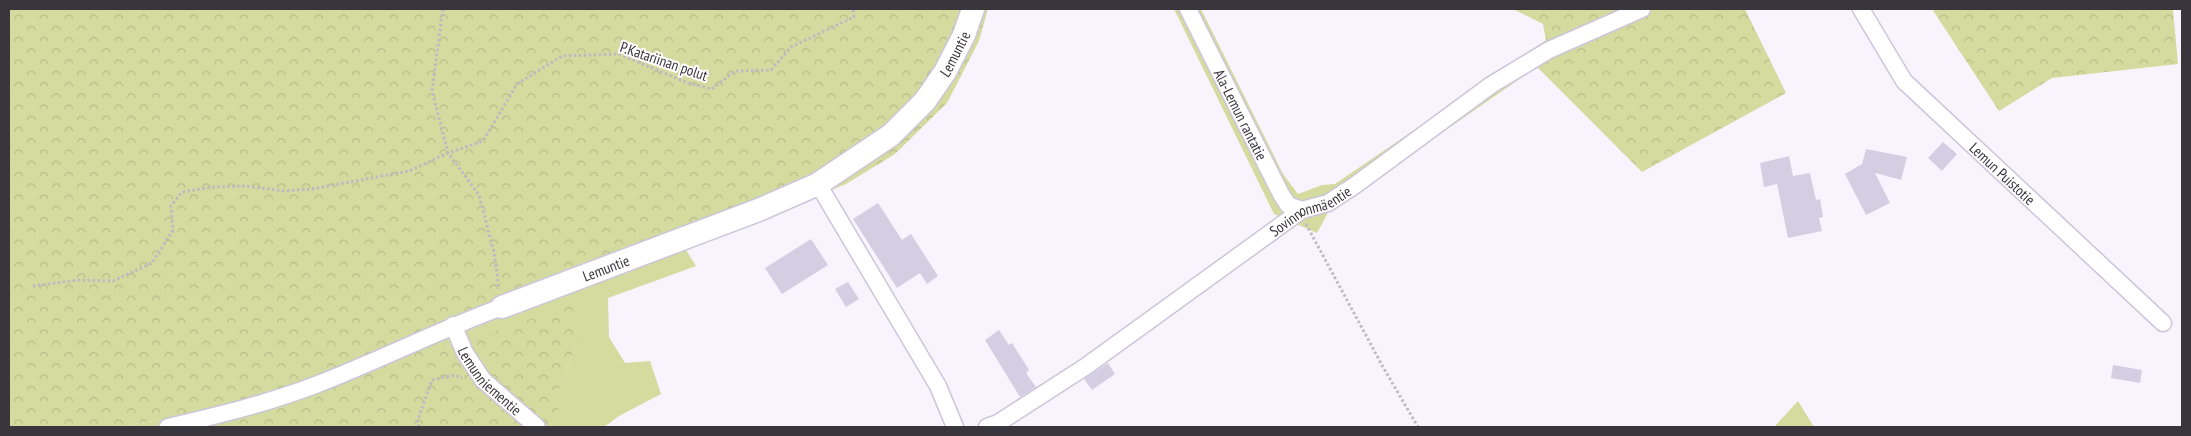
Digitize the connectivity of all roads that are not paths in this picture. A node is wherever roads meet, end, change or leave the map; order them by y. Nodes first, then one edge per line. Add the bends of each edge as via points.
1 (973, 9) edge
2 (1188, 9) edge
3 (1642, 9) edge
4 (1861, 9) edge
5 (818, 184) junction
6 (1302, 210) junction
7 (502, 307) joint
8 (2163, 323) dead end
9 (453, 325) junction
10 (168, 427) edge
11 (537, 427) edge
12 (956, 427) edge
13 (987, 427) edge

1 - 5 street, Lemuntie via 945,72 925,101 891,134
2 - 6 street, Ala-Lemun rantatie via 1281,194 1288,205
3 - 6 street, Sovinnonmäentie via 1549,50 1491,86 1328,203
4 - 8 street, Lemun Puistotie via 1904,81
5 - 7 street, Lemuntie
5 - 12 street via 938,386
6 - 13 street, Sovinnonmäentie via 1085,366
7 - 9 street, Lemuntie
9 - 10 street, Lemuntie via 311,387 262,404
9 - 11 street, Lemunniementie via 464,353 483,380

